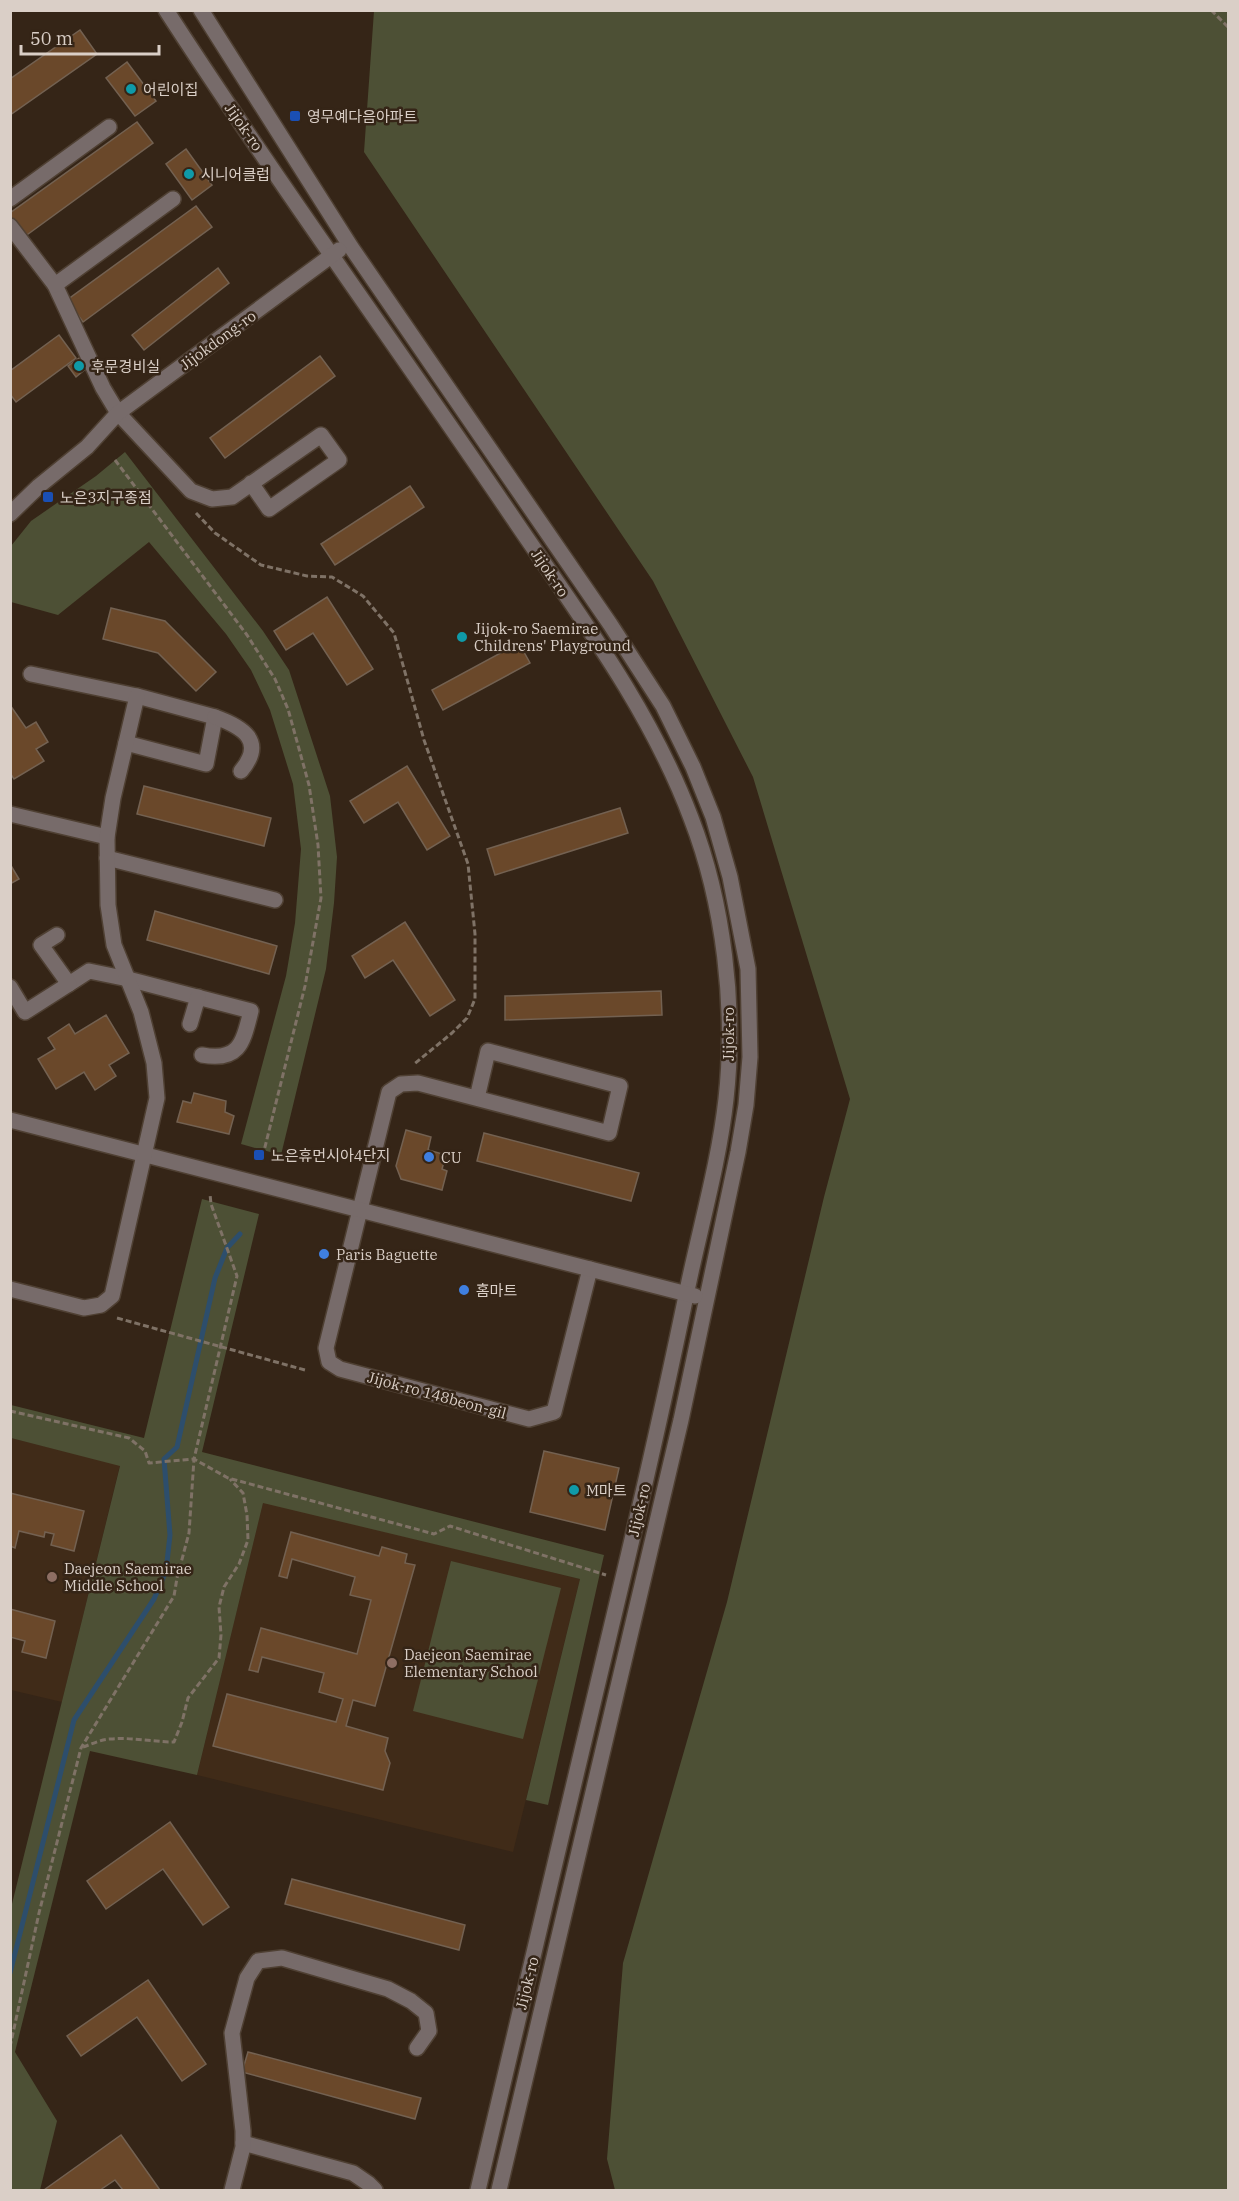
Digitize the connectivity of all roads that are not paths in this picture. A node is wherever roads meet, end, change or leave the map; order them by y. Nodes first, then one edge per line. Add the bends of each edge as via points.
1 (166, 10) edge
2 (201, 10) edge
3 (109, 127) dead end
4 (173, 198) dead end
5 (10, 199) edge
6 (10, 226) edge
7 (349, 243) junction
8 (333, 255) junction
9 (55, 285) junction
10 (118, 413) junction
11 (251, 483) junction
12 (10, 514) edge
13 (31, 674) dead end
14 (137, 696) junction
15 (215, 717) junction
16 (126, 743) junction
17 (241, 771) dead end
18 (10, 814) edge
19 (107, 837) junction
20 (107, 858) junction
21 (275, 900) dead end
22 (57, 935) dead end
23 (128, 979) junction
24 (69, 984) junction
25 (10, 987) edge
26 (198, 997) junction
27 (190, 1024) dead end
28 (202, 1055) dead end
29 (477, 1098) junction
30 (10, 1120) edge
31 (145, 1155) junction
32 (361, 1210) junction
33 (590, 1269) junction
34 (10, 1289) edge
35 (687, 1293) junction
36 (707, 1298) junction
37 (417, 2048) dead end
38 (243, 2143) junction
39 (232, 2190) edge
40 (375, 2190) edge
41 (478, 2190) edge
42 (499, 2190) edge

1 - 8 street, Jijok-ro
2 - 7 street, Jijok-ro
3 - 5 street
4 - 9 street
6 - 9 street
7 - 8 street, Jijokdong-ro
7 - 36 street, Jijok-ro via 663,706 713,817 730,877 748,969 750,1057 738,1152
8 - 10 street, Jijokdong-ro
8 - 35 street, Jijok-ro via 645,716 694,824 727,972 729,1057 718,1148
9 - 10 street
10 - 11 street via 191,491 212,499 232,497
10 - 12 street, Jijokdong-ro via 87,447
11 - 11 street via 321,435 339,460 269,509
13 - 14 street
14 - 15 street
14 - 16 street
15 - 16 street via 206,764
15 - 17 street via 246,733 251,746 250,760
16 - 19 street
18 - 19 street
19 - 20 street
20 - 21 street
20 - 23 street via 114,945
22 - 24 street via 41,945
23 - 24 street via 89,971
23 - 26 street
23 - 31 street via 154,1063 157,1098
24 - 25 street via 25,1012
26 - 27 street
26 - 28 street via 251,1011 243,1041 231,1054 219,1058
29 - 29 street via 609,1133 620,1086 488,1051
29 - 32 street via 418,1083 401,1084 389,1092
30 - 31 street
31 - 32 street
31 - 34 street via 112,1296 101,1305 84,1308
32 - 33 street
32 - 33 street, Jijok-ro 148beon-gil via 327,1347 329,1362 340,1369 529,1419 554,1412
33 - 35 street
35 - 36 street
35 - 41 street, Jijok-ro
36 - 42 street, Jijok-ro
37 - 38 street via 429,2031 426,2013 411,2001 388,1989 282,1958 258,1961 247,1978 232,2033
38 - 39 street
38 - 40 street via 353,2173

